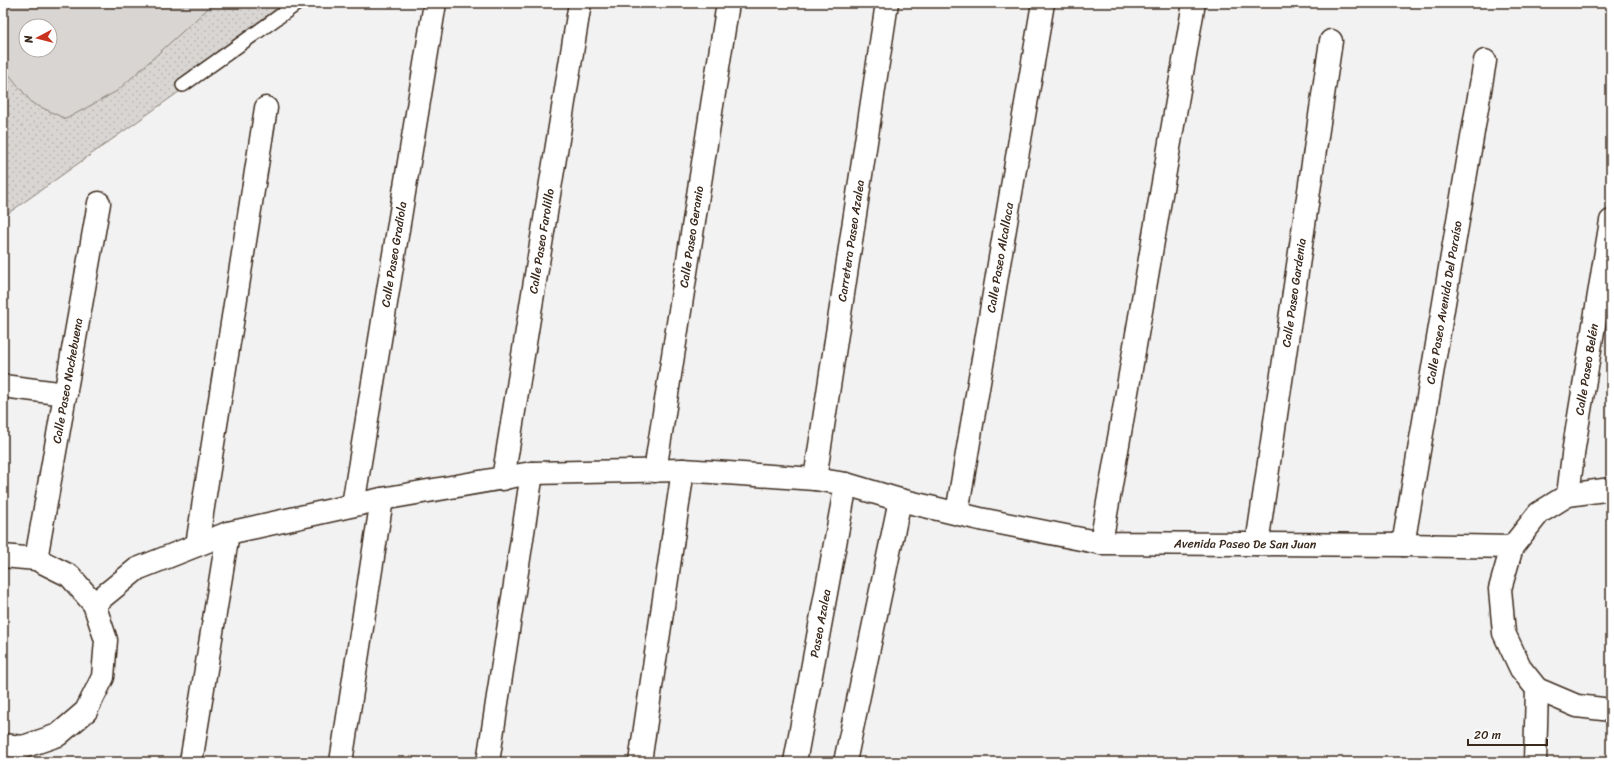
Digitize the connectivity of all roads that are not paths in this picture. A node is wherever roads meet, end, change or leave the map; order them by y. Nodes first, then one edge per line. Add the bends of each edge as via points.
1 (298, 3) edge
2 (434, 3) edge
3 (580, 3) edge
4 (728, 3) edge
5 (887, 3) edge
6 (1043, 3) edge
7 (1194, 3) edge
8 (1331, 41) dead end
9 (1485, 61) dead end
10 (183, 85) dead end
11 (266, 108) dead end
12 (99, 202) dead end
13 (1611, 221) edge
14 (3, 386) edge
15 (66, 394) junction
16 (683, 470) junction
17 (655, 471) junction
18 (532, 474) junction
19 (503, 479) junction
20 (815, 479) junction
21 (846, 484) junction
22 (1611, 489) edge
23 (1568, 495) junction
24 (382, 499) junction
25 (900, 500) junction
26 (353, 506) junction
27 (957, 513) junction
28 (228, 533) junction
29 (1101, 543) junction
30 (1257, 544) junction
31 (197, 545) junction
32 (1403, 545) junction
33 (1512, 548) junction
34 (3, 556) edge
35 (36, 559) junction
36 (94, 604) junction
37 (1537, 689) junction
38 (1611, 710) edge
39 (3, 746) edge
40 (191, 762) edge
41 (341, 762) edge
42 (488, 762) edge
43 (640, 762) edge
44 (795, 762) edge
45 (845, 762) edge
46 (1535, 762) edge

1 - 10 lane
2 - 26 street, Calle Paseo Gradiola
3 - 19 street, Calle Paseo Farolillo
4 - 17 street, Calle Paseo Geranio
5 - 20 street, Carretera Paseo Azalea
6 - 27 street, Calle Paseo Alcallaca
7 - 29 street
8 - 30 street, Calle Paseo Gardenia
9 - 32 street, Calle Paseo Avenida Del Paraíso
11 - 31 street
12 - 15 street, Calle Paseo Nochebuena
13 - 23 street, Calle Paseo Belén
14 - 15 street
15 - 35 street, Calle Paseo Nochebuena
16 - 17 street, Avenida Paseo De San Juan
16 - 20 street, Avenida Paseo De San Juan
16 - 43 street
17 - 18 street, Avenida Paseo De San Juan
18 - 19 street, Avenida Paseo De San Juan
18 - 42 street
19 - 24 street, Avenida Paseo De San Juan
20 - 21 street, Avenida Paseo De San Juan
21 - 25 street, Avenida Paseo De San Juan
21 - 44 street, Paseo Azalea
22 - 23 street
23 - 33 street via 1539,513
24 - 26 street, Avenida Paseo De San Juan
24 - 41 street
25 - 27 street, Avenida Paseo De San Juan
25 - 45 street
26 - 28 street, Avenida Paseo De San Juan
27 - 29 street, Avenida Paseo De San Juan
28 - 31 street, Avenida Paseo De San Juan
28 - 40 street
29 - 30 street, Avenida Paseo De San Juan
30 - 32 street, Avenida Paseo De San Juan
31 - 36 street, Avenida Paseo De San Juan via 137,569
32 - 33 street, Avenida Paseo De San Juan
33 - 37 street via 1500,589 1504,633 1521,669
34 - 35 street
35 - 36 street via 70,576
36 - 39 street via 106,640 103,677 86,710 58,735 22,747
37 - 38 street via 1577,706
37 - 46 street

